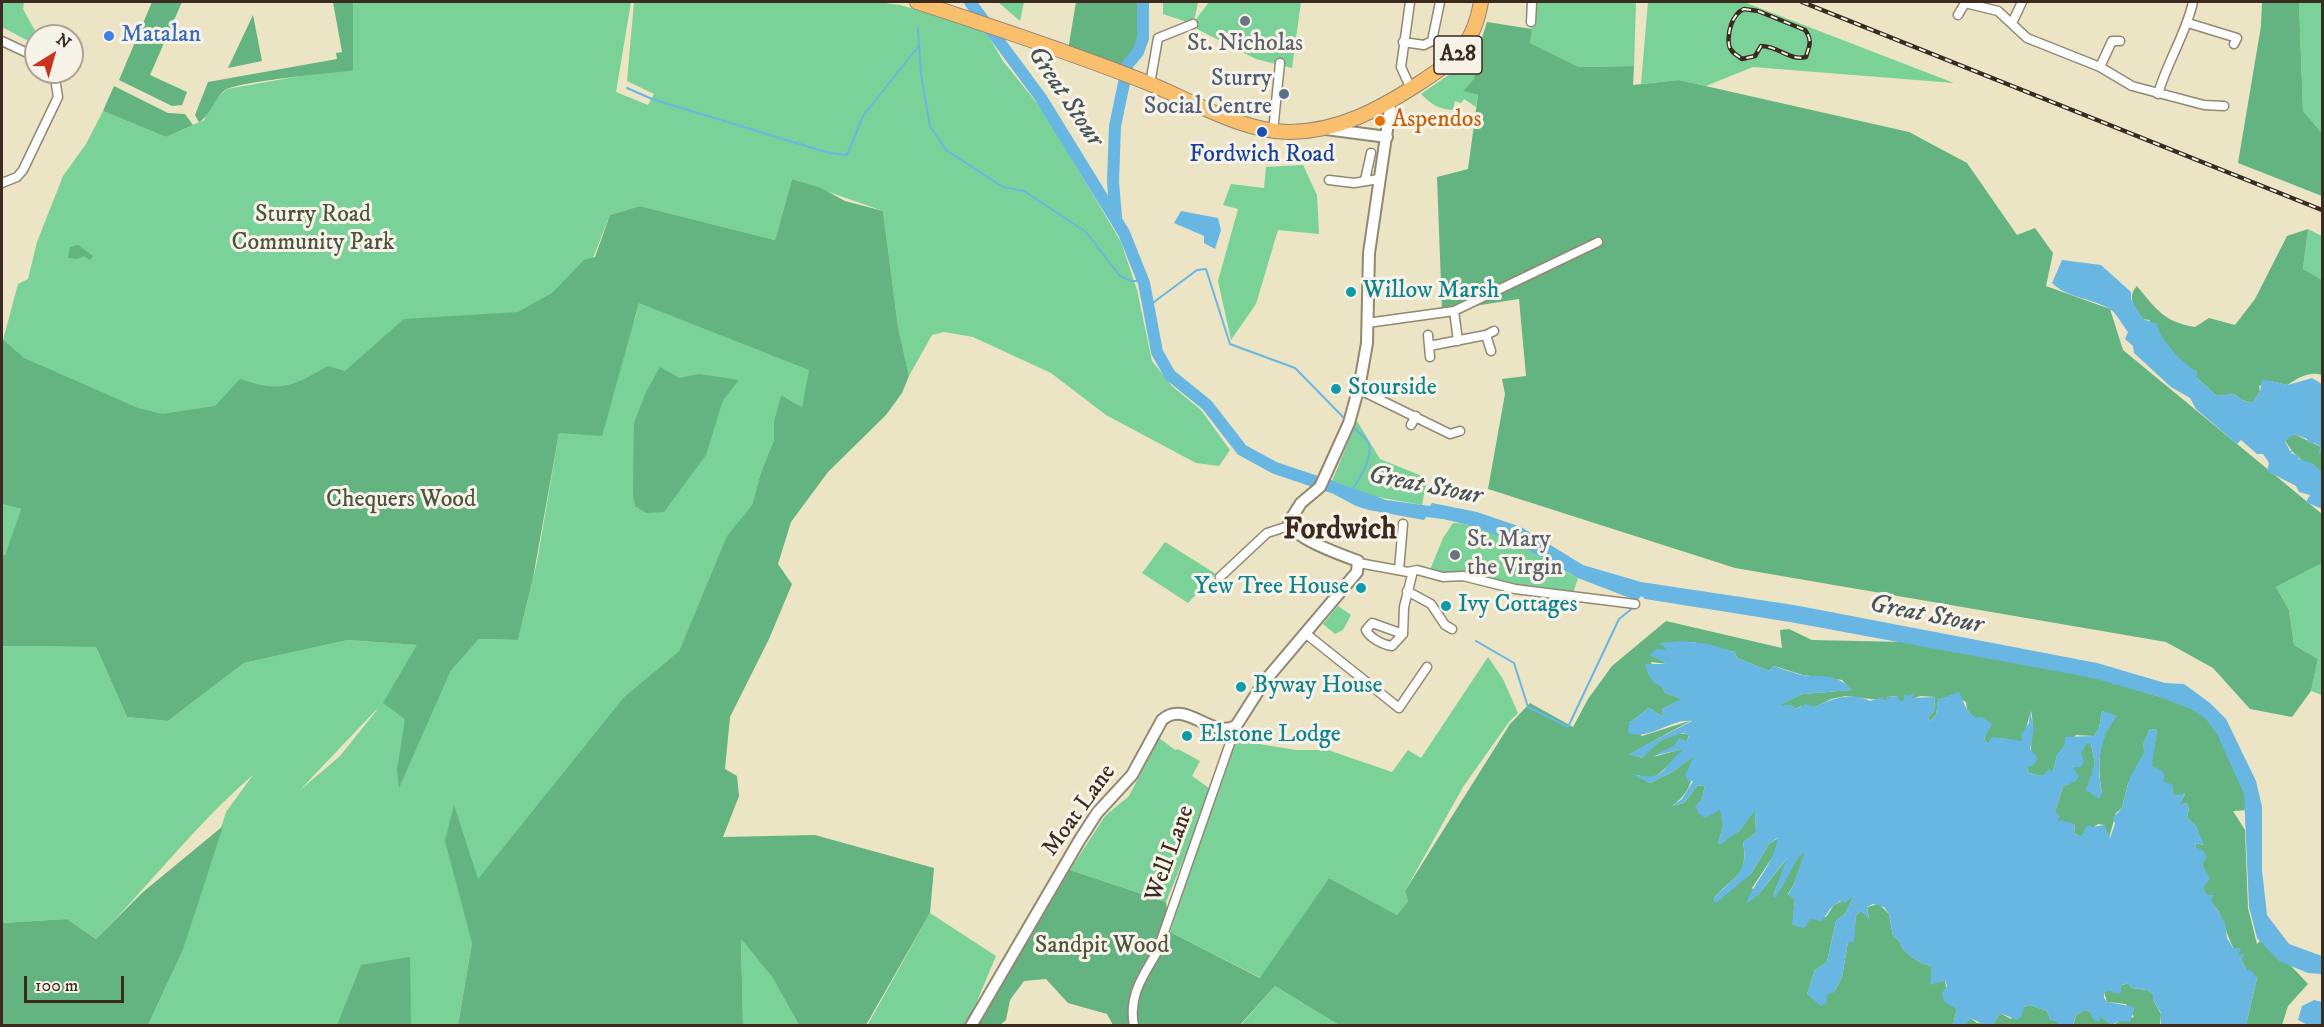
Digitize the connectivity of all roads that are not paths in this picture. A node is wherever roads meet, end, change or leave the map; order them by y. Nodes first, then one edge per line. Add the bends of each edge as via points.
1 (917, 2) edge
2 (1410, 2) edge
3 (1440, 2) edge
4 (1481, 2) edge
5 (1532, 2) edge
6 (2022, 2) edge
7 (2193, 2) edge
8 (1958, 15) dead end
9 (1531, 22) dead end
10 (2012, 23) junction
11 (2188, 23) junction
12 (1193, 24) dead end
13 (2, 41) edge
14 (2120, 41) dead end
15 (1403, 42) junction
16 (2234, 44) dead end
17 (24, 51) edge
18 (1280, 63) dead end
19 (2100, 67) junction
20 (1146, 83) junction
21 (56, 84) edge
22 (1411, 89) junction
23 (2158, 94) junction
24 (1386, 103) junction
25 (2224, 106) dead end
26 (1326, 129) junction
27 (1273, 131) junction
28 (1387, 137) junction
29 (1371, 153) dead end
30 (1379, 179) junction
31 (1329, 180) dead end
32 (1365, 180) junction
33 (2, 183) edge
34 (1599, 242) dead end
35 (1454, 311) junction
36 (1367, 323) junction
37 (1428, 335) dead end
38 (1458, 341) junction
39 (1429, 346) junction
40 (1491, 351) dead end
41 (1430, 357) dead end
42 (1358, 389) junction
43 (1416, 416) junction
44 (1411, 425) dead end
45 (1460, 431) dead end
46 (1403, 524) dead end
47 (1289, 526) junction
48 (1359, 563) junction
49 (1399, 570) junction
50 (1415, 570) junction
51 (1220, 577) dead end
52 (1407, 591) junction
53 (1635, 604) dead end
54 (1452, 629) dead end
55 (1305, 633) junction
56 (1403, 634) dead end
57 (1427, 667) dead end
58 (1236, 726) junction
59 (971, 1026) edge
60 (1134, 1026) edge

1 - 20 highway, A28
2 - 15 street
3 - 15 street via 1432,41 1424,45
4 - 22 highway, A28 via 1473,31 1456,58
5 - 9 street
6 - 10 street
7 - 11 street
8 - 10 street via 1965,3 1998,11
10 - 19 street via 2027,38
11 - 16 street via 2237,38
11 - 23 street
12 - 20 street via 1158,38
13 - 17 street
14 - 19 street via 2112,41
15 - 22 street via 1401,67
18 - 27 street
19 - 23 street via 2132,86
20 - 27 highway, A28
21 - 33 street via 58,97 23,170
22 - 24 highway, A28
23 - 25 street
24 - 26 highway, A28
24 - 28 street via 1390,110
26 - 27 highway, A28
26 - 28 street
28 - 30 street
29 - 32 street
30 - 32 street
30 - 36 street via 1369,253
31 - 32 street
34 - 35 street
35 - 36 street
35 - 38 street
36 - 42 street
37 - 39 street
38 - 39 street
38 - 40 street via 1490,333
39 - 41 street
42 - 43 street
42 - 47 street via 1349,423 1320,487 1301,503
43 - 44 street
43 - 45 street via 1450,434
46 - 49 street
47 - 48 street
47 - 51 street via 1267,532
48 - 49 street
48 - 55 street via 1357,572
49 - 50 street
50 - 52 street
50 - 53 street via 1443,577 1463,576 1515,589
52 - 54 street via 1431,604
52 - 56 street
55 - 57 street via 1399,708
55 - 58 street via 1264,682
58 - 59 street, Moat Lane via 1221,729 1178,712 1162,720 1132,775 1097,813 1079,841
58 - 60 street, Well Lane via 1157,951 1138,983 1131,1009

